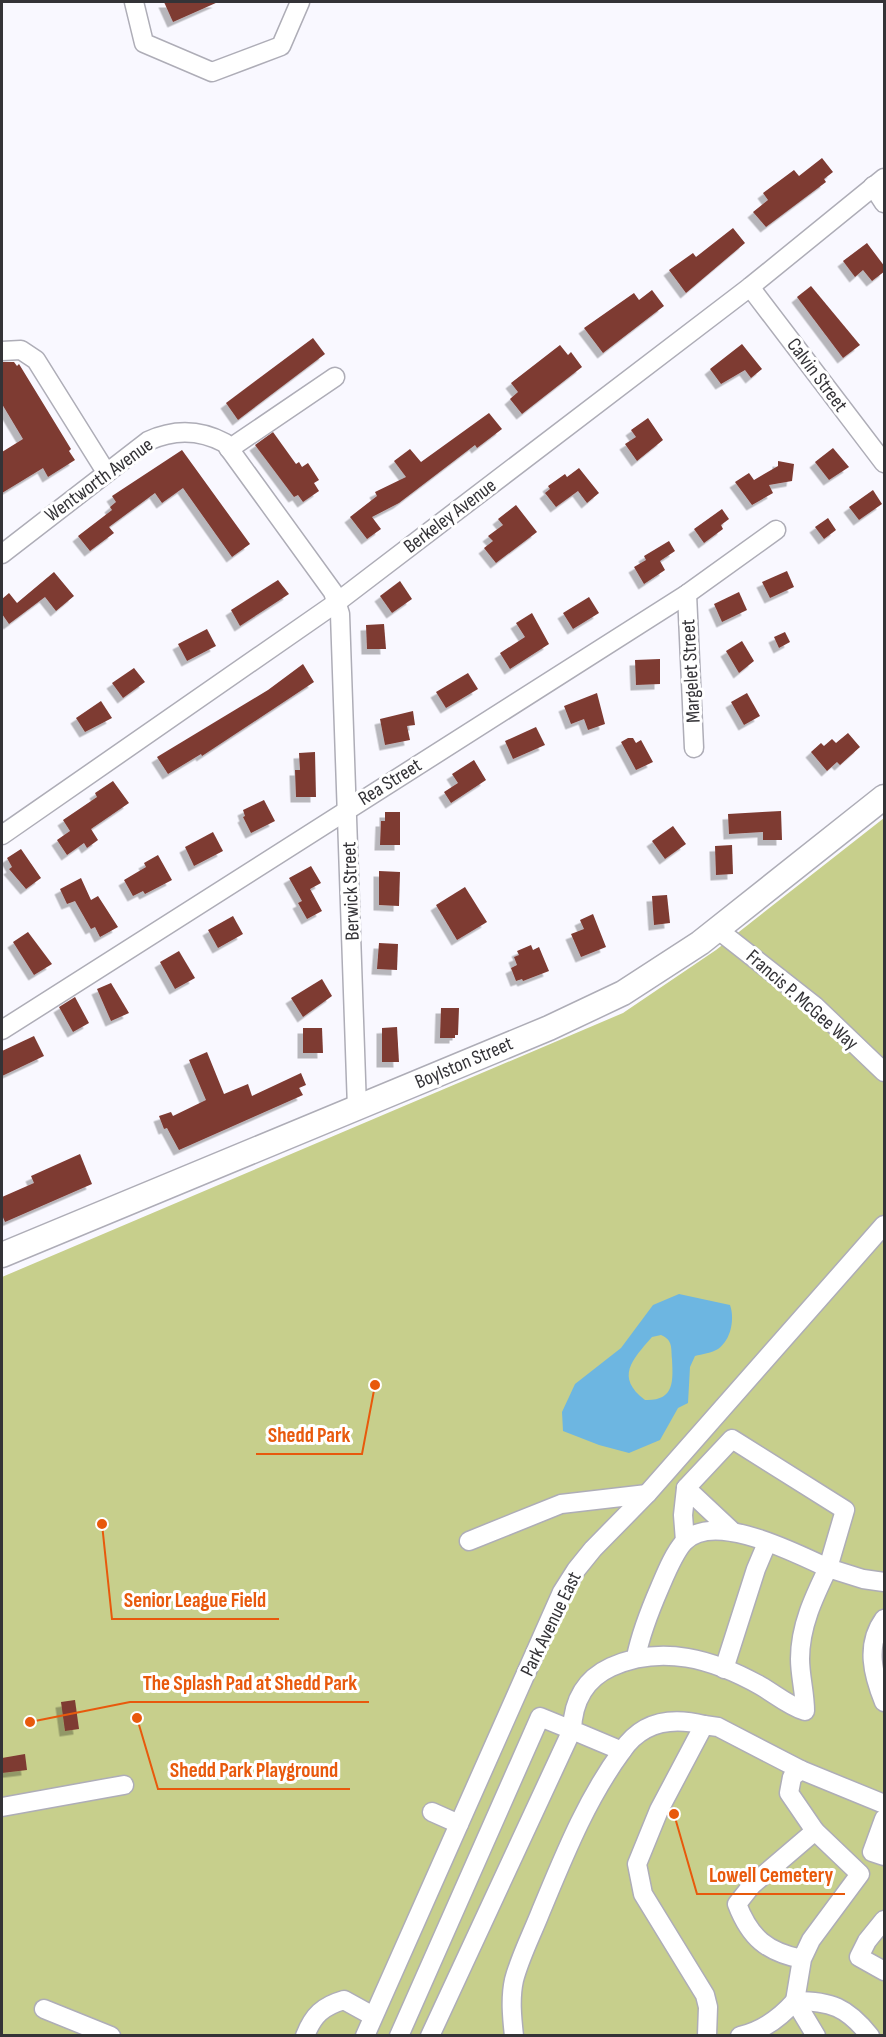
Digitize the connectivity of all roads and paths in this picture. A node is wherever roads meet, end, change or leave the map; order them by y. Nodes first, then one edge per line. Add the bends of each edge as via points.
1 (135, 2) edge
2 (300, 2) edge
3 (879, 182) edge
4 (885, 203) edge
5 (750, 287) junction
6 (2, 351) edge
7 (335, 377) dead end
8 (229, 449) junction
9 (885, 464) edge
10 (106, 472) junction
11 (776, 530) dead end
12 (2, 554) edge
13 (687, 594) junction
14 (336, 603) junction
15 (694, 748) dead end
16 (885, 798) edge
17 (349, 808) junction
18 (2, 835) edge
19 (717, 929) junction
20 (2, 1030) edge
21 (885, 1072) edge
22 (357, 1108) junction
23 (885, 1225) edge
24 (2, 1255) edge
25 (687, 1488) junction
26 (646, 1494) junction
27 (733, 1532) junction
28 (469, 1541) dead end
29 (685, 1541) junction
30 (767, 1543) junction
31 (828, 1568) junction
32 (885, 1582) edge
33 (885, 1619) edge
34 (636, 1657) junction
35 (724, 1669) junction
36 (885, 1702) edge
37 (704, 1725) junction
38 (572, 1730) junction
39 (622, 1751) junction
40 (801, 1770) junction
41 (123, 1785) dead end
42 (885, 1804) edge
43 (2, 1807) edge
44 (432, 1812) dead end
45 (885, 1819) edge
46 (459, 1824) junction
47 (815, 1831) junction
48 (878, 1854) edge
49 (860, 1874) junction
50 (885, 1920) edge
51 (802, 1959) junction
52 (885, 1971) edge
53 (795, 2001) junction
54 (44, 2008) dead end
55 (373, 2016) junction
56 (750, 2034) edge
57 (111, 2036) edge
58 (305, 2036) edge
59 (364, 2036) edge
60 (399, 2036) edge
61 (430, 2036) edge
62 (514, 2036) edge
63 (707, 2036) edge
64 (816, 2036) edge
65 (870, 2036) edge

1 - 2 street via 144,43 212,72 281,46
3 - 4 street
3 - 5 street, Berkeley Avenue
5 - 9 street, Calvin Street
5 - 14 street, Berkeley Avenue
6 - 10 street via 21,350 36,360
7 - 8 street
8 - 10 street, Wentworth Avenue via 225,443 206,435 167,434 148,441
8 - 14 street, Wentworth Avenue via 333,592
10 - 12 street, Wentworth Avenue
11 - 13 street, Rea Street
13 - 15 street, Margelet Street
13 - 17 street, Rea Street
14 - 17 street, Berwick Street via 340,614
14 - 18 street, Berkeley Avenue
16 - 19 main road, Boylston Street
17 - 20 street, Rea Street
17 - 22 street, Berwick Street
19 - 21 street, Francis P. McGee Way via 815,1006
19 - 22 main road, Boylston Street via 623,993
22 - 24 main road, Boylston Street
23 - 26 street, Park Avenue East
25 - 27 street
25 - 29 street
25 - 31 street via 732,1439 844,1510
26 - 28 street via 561,1504
26 - 46 street, Park Avenue East via 593,1549 562,1592
27 - 29 street via 703,1532
27 - 30 street
29 - 34 street via 664,1576
30 - 31 street
30 - 35 street
31 - 32 street
31 - 35 street via 802,1632 805,1711
33 - 36 street via 873,1641 872,1661
34 - 35 street via 688,1658
34 - 38 street via 589,1680 576,1703
37 - 39 street via 682,1719 660,1723 642,1731
37 - 40 street via 718,1727
37 - 63 street via 659,1810 637,1864 644,1894 700,1984 708,2007
38 - 39 street
38 - 60 street via 540,1717
38 - 61 street
39 - 62 street via 599,1782 528,1943 514,1981
40 - 42 street
40 - 47 street via 792,1777 789,1793
41 - 43 street
44 - 46 street
45 - 48 street
46 - 55 street, Park Avenue East
47 - 49 street
47 - 51 street via 737,1904 742,1918 761,1942 777,1954
48 - 49 street
49 - 51 street via 825,1918
50 - 52 street via 859,1957
51 - 53 street
53 - 56 street via 784,2014
53 - 64 street
53 - 65 street via 821,2001 844,2010 856,2017
54 - 57 street
55 - 58 street via 344,2000 326,2005 311,2020
55 - 59 street, Park Avenue East

